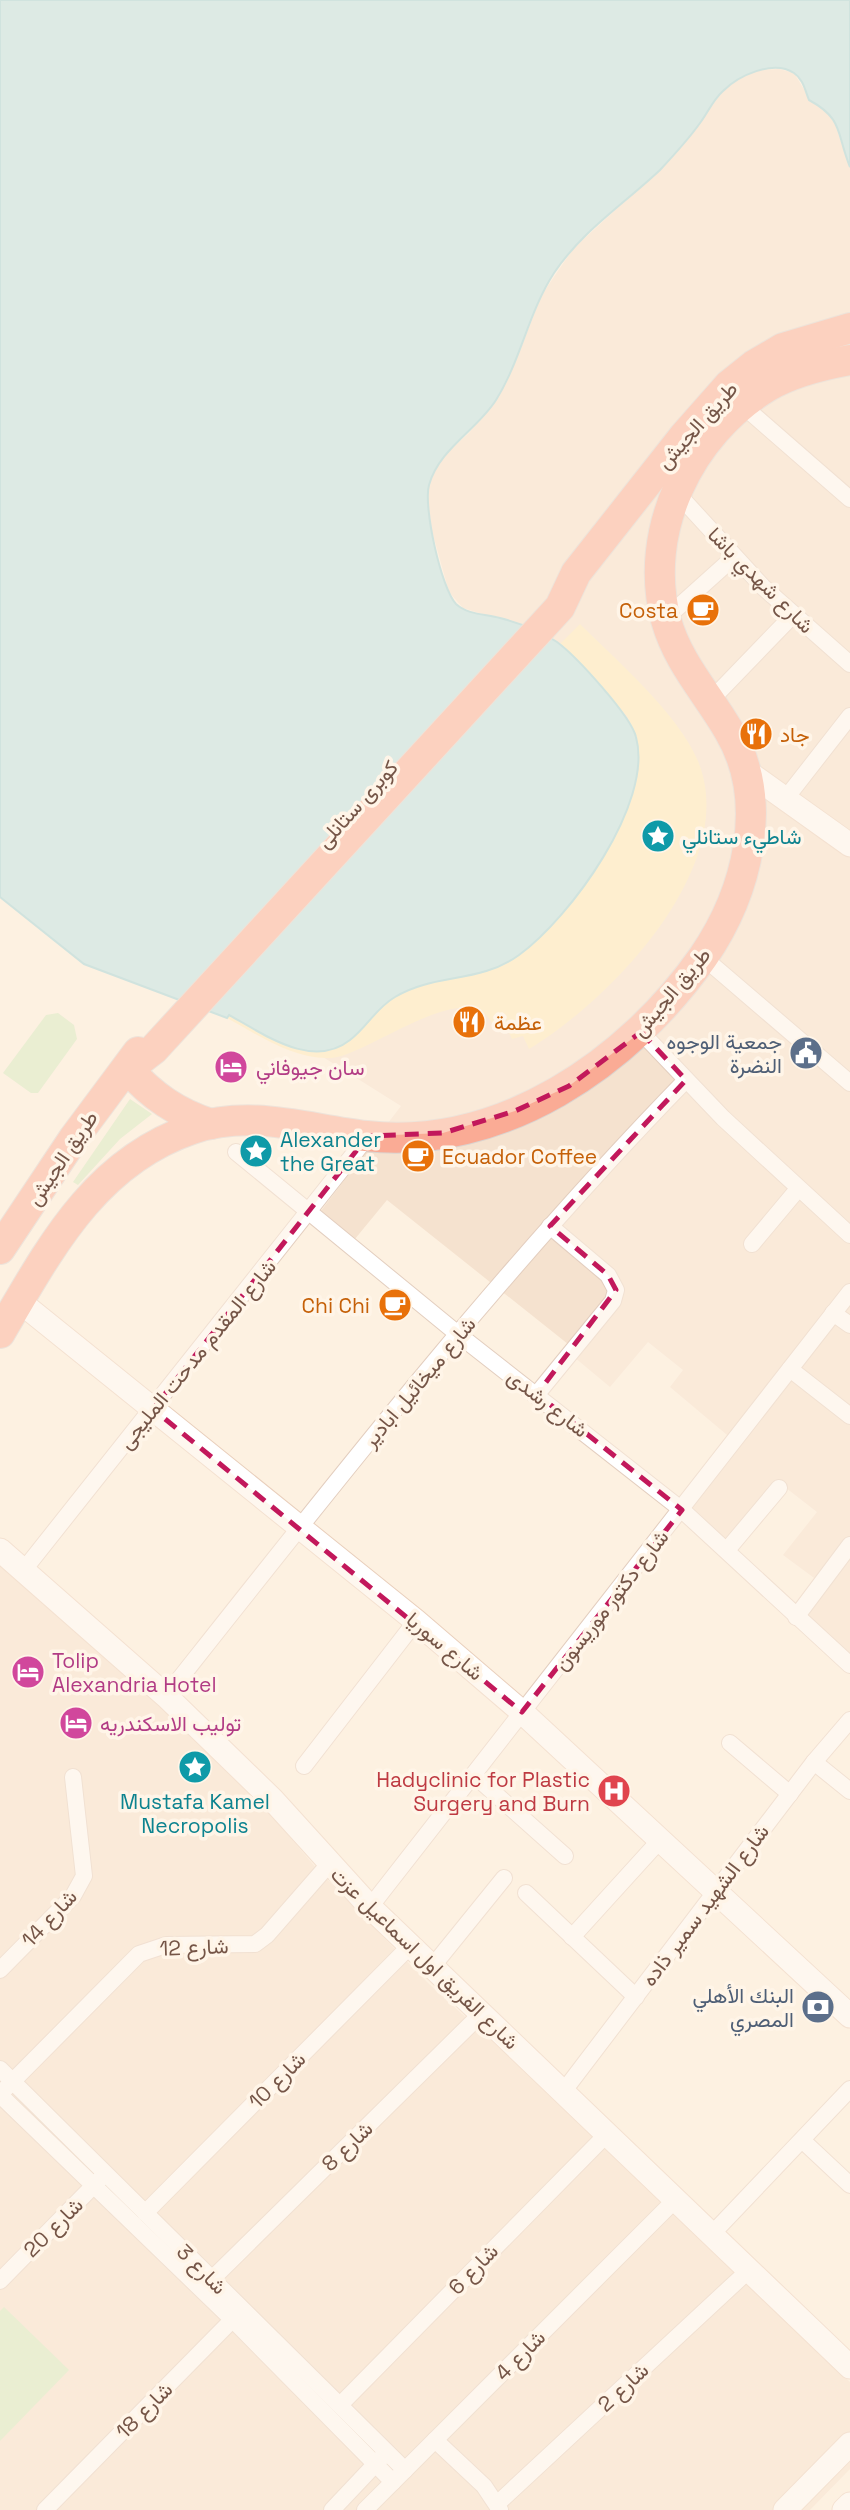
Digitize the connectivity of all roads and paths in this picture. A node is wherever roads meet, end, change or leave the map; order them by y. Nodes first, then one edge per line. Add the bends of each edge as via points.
1 (850, 328) edge
2 (850, 360) edge
3 (741, 404) junction
4 (676, 492) junction
5 (850, 499) edge
6 (734, 557) junction
7 (578, 571) joint
8 (793, 615) junction
9 (666, 618) junction
10 (850, 664) edge
11 (709, 702) junction
12 (850, 716) edge
13 (745, 771) junction
14 (786, 798) junction
15 (850, 843) edge
16 (703, 957) junction
17 (641, 1032) junction
18 (149, 1046) joint
19 (128, 1069) junction
20 (848, 1077) edge
21 (685, 1080) junction
22 (211, 1124) junction
23 (368, 1136) junction
24 (236, 1152) dead end
25 (798, 1189) junction
26 (311, 1211) junction
27 (550, 1226) junction
28 (850, 1235) edge
29 (752, 1244) dead end
30 (0, 1249) edge
31 (850, 1292) edge
32 (19, 1301) junction
33 (833, 1313) junction
34 (850, 1325) edge
35 (0, 1334) edge
36 (459, 1335) junction
37 (790, 1369) junction
38 (537, 1394) junction
39 (153, 1409) junction
40 (850, 1416) edge
41 (779, 1488) dead end
42 (682, 1510) junction
43 (300, 1527) junction
44 (850, 1545) edge
45 (0, 1550) edge
46 (727, 1550) junction
47 (23, 1571) junction
48 (796, 1617) junction
49 (415, 1621) junction
50 (850, 1665) edge
51 (166, 1696) junction
52 (522, 1712) junction
53 (850, 1720) edge
54 (730, 1743) dead end
55 (814, 1762) junction
56 (304, 1766) dead end
57 (474, 1775) junction
58 (73, 1777) dead end
59 (850, 1791) edge
60 (790, 1794) junction
61 (661, 1839) junction
62 (565, 1856) dead end
63 (329, 1864) junction
64 (504, 1878) dead end
65 (717, 1890) junction
66 (526, 1893) dead end
67 (370, 1907) junction
68 (572, 1937) junction
69 (410, 1947) junction
70 (432, 1967) junction
71 (0, 1970) edge
72 (635, 1997) junction
73 (849, 2012) edge
74 (481, 2014) junction
75 (0, 2069) edge
76 (12, 2082) junction
77 (850, 2089) edge
78 (563, 2092) junction
79 (0, 2095) edge
80 (607, 2134) junction
81 (802, 2140) junction
82 (100, 2180) junction
83 (850, 2185) edge
84 (676, 2199) junction
85 (145, 2213) junction
86 (712, 2234) junction
87 (749, 2270) junction
88 (212, 2279) junction
89 (0, 2281) edge
90 (238, 2314) junction
91 (850, 2367) edge
92 (308, 2384) junction
93 (340, 2405) junction
94 (435, 2440) junction
95 (850, 2444) edge
96 (387, 2452) junction
97 (376, 2464) junction
98 (405, 2470) junction
99 (393, 2482) junction
100 (850, 2504) edge
101 (498, 2507) edge
102 (45, 2510) edge
103 (332, 2510) edge
104 (365, 2510) edge
105 (785, 2510) edge
106 (844, 2510) edge

1 - 7 highway, طريق الجيش via 783,348 729,385
2 - 3 highway, طريق الجيش via 771,385
3 - 4 highway, طريق الجيش via 694,458
3 - 5 street
4 - 6 street, شارع شهدي باشا
4 - 9 highway, طريق الجيش via 660,567
6 - 8 street, شارع شهدي باشا
6 - 9 street
7 - 18 highway, كوبرى ستانلى via 560,607
8 - 10 street, شارع شهدي باشا
8 - 11 street
9 - 11 highway, طريق الجيش via 681,658
11 - 13 highway, طريق الجيش via 731,734
12 - 14 street
13 - 14 street
13 - 16 highway, طريق الجيش via 748,854 732,908
14 - 15 street
16 - 17 highway, طريق الجيش
16 - 20 street
17 - 21 street
17 - 23 highway, طريق الجيش via 577,1081 515,1111 443,1133
18 - 19 highway, طريق الجيش
19 - 22 highway via 172,1108
19 - 30 highway, طريق الجيش via 81,1128
21 - 25 street
21 - 27 street, شارع ميخائيل ابادير
22 - 23 highway, طريق الجيش via 260,1119
22 - 32 highway, طريق الجيش via 156,1146 86,1199 59,1233
23 - 26 street, شارع المقدم مدحت المليجى
24 - 26 street, شارع رشدى
25 - 28 street
25 - 29 street
26 - 36 street, شارع رشدى
26 - 39 street, شارع المقدم مدحت المليجى
27 - 36 street, شارع ميخائيل ابادير
27 - 38 street via 608,1275 615,1290 612,1301
31 - 33 street, شارع دكتور موريسون
32 - 35 highway, طريق الجيش
32 - 39 street, شارع سوريا
33 - 34 street
33 - 37 street, شارع دكتور موريسون
36 - 38 street, شارع رشدى
36 - 43 street, شارع ميخائيل ابادير
37 - 40 street
37 - 42 street, شارع دكتور موريسون
38 - 42 street, شارع رشدى
39 - 43 street, شارع سوريا
39 - 47 street, شارع المقدم مدحت المليجى
41 - 46 street
42 - 46 street, شارع رشدى
42 - 52 street, شارع دكتور موريسون
43 - 49 street, شارع سوريا
43 - 51 street, شارع ميخائيل ابادير
44 - 48 street
45 - 47 street, شارع الفريق اول اسماعيل عزت
46 - 48 street, شارع رشدى
47 - 51 street, شارع الفريق اول اسماعيل عزت
48 - 50 street, شارع رشدى
49 - 52 street, شارع سوريا
49 - 56 street
51 - 63 street, شارع الفريق اول اسماعيل عزت via 272,1799
52 - 57 street, شارع دكتور موريسون
52 - 61 street, شارع سوريا
53 - 55 street, شارع الشهيد سمير ذاده
54 - 60 street
55 - 59 street
55 - 60 street, شارع الشهيد سمير ذاده
57 - 62 street
57 - 67 street, شارع دكتور موريسون
58 - 71 street, شارع 14 via 84,1876 73,1896
60 - 65 street, شارع الشهيد سمير ذاده
61 - 65 street, شارع سوريا
61 - 68 street
63 - 67 street, شارع الفريق اول اسماعيل عزت
63 - 76 street, شارع 12 via 255,1944 166,1945 139,1954
64 - 70 street
65 - 72 street, شارع الشهيد سمير ذاده
65 - 73 street, شارع سوريا
66 - 68 street
67 - 69 street, شارع الفريق اول اسماعيل عزت
68 - 72 street
69 - 70 street, شارع الفريق اول اسماعيل عزت
69 - 85 street, شارع 10
70 - 74 street, شارع الفريق اول اسماعيل عزت
72 - 78 street, شارع الشهيد سمير ذاده
74 - 78 street, شارع الفريق اول اسماعيل عزت
74 - 88 street, شارع 8
75 - 76 street, شارع 3
76 - 79 street, شارع 12
76 - 82 street, شارع 3
77 - 81 street
78 - 80 street, شارع الفريق اول اسماعيل عزت
79 - 82 street, شارع 3
80 - 84 street, شارع الفريق اول اسماعيل عزت
80 - 93 street, شارع 6
81 - 83 street
81 - 86 street
82 - 85 street, شارع 3
82 - 89 street, شارع 20
82 - 90 street, شارع 3
84 - 86 street, شارع الفريق اول اسماعيل عزت
84 - 94 street, شارع 4
85 - 88 street, شارع 3
86 - 87 street, شارع الفريق اول اسماعيل عزت
87 - 91 street, شارع الفريق اول اسماعيل عزت
87 - 101 street, شارع 2
88 - 90 street, شارع 3
90 - 92 street, شارع 3
90 - 102 street, شارع 18
92 - 93 street, شارع 3
92 - 97 street, شارع 3
93 - 96 street, شارع 3
94 - 98 street, شارع 4
94 - 101 street via 484,2486
95 - 105 street
96 - 97 street
96 - 98 street, شارع 3
97 - 99 street, شارع 3
97 - 103 street
98 - 99 street, شارع 4
99 - 104 street, شارع 4
100 - 106 street

